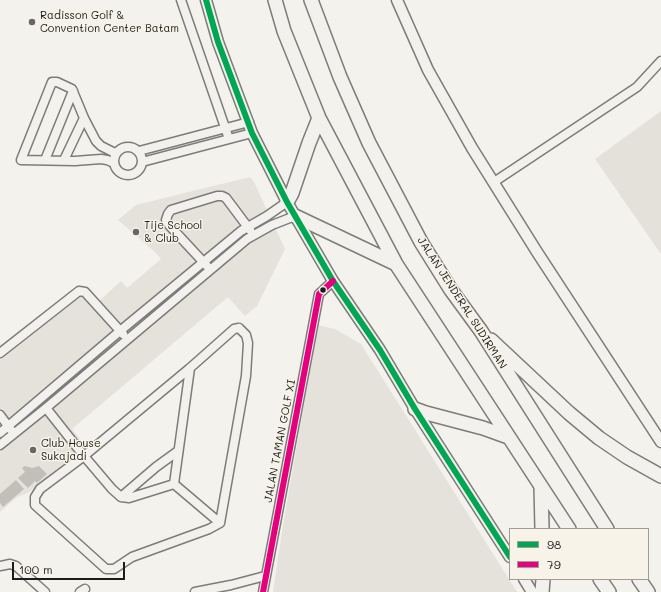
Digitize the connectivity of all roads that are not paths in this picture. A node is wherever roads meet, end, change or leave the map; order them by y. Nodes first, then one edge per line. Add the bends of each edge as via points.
1 (181, 0) edge
2 (206, 0) edge
3 (275, 0) edge
4 (311, 0) edge
5 (397, 0) edge
6 (661, 61) edge
7 (73, 91) junction
8 (84, 118) junction
9 (319, 118) junction
10 (249, 122) junction
11 (225, 128) junction
12 (252, 133) junction
13 (229, 139) junction
14 (139, 151) junction
15 (115, 153) junction
16 (46, 160) junction
17 (64, 160) junction
18 (142, 162) junction
19 (114, 163) junction
20 (494, 182) junction
21 (287, 202) junction
22 (295, 216) junction
23 (248, 226) junction
24 (252, 236) junction
25 (203, 262) junction
26 (396, 264) junction
27 (210, 270) junction
28 (333, 281) junction
29 (120, 331) junction
30 (481, 331) junction
31 (127, 339) junction
32 (0, 353) edge
33 (190, 368) junction
34 (46, 408) junction
35 (415, 409) junction
36 (0, 415) edge
37 (8, 426) junction
38 (0, 433) edge
39 (14, 434) junction
40 (508, 437) junction
41 (661, 442) edge
42 (0, 445) edge
43 (178, 451) junction
44 (84, 456) junction
45 (661, 476) edge
46 (174, 484) junction
47 (541, 486) junction
48 (121, 497) junction
49 (220, 523) junction
50 (542, 528) edge
51 (568, 528) edge
52 (606, 528) edge
53 (509, 555) edge
54 (0, 566) edge
55 (265, 576) junction
56 (525, 580) edge
57 (543, 580) edge
58 (601, 580) edge
59 (640, 580) edge
60 (232, 588) edge
61 (45, 592) edge
62 (195, 592) edge
63 (263, 592) edge
64 (532, 592) edge
65 (542, 592) edge
66 (609, 592) edge
67 (648, 592) edge

1 - 11 street
2 - 10 street via 218,42
3 - 9 highway via 284,31
4 - 30 highway, JALAN JENDERAL SUDIRMAN via 340,77 369,143 421,242
5 - 20 street via 428,70
6 - 20 street via 637,87
7 - 8 street
7 - 16 street
7 - 16 street via 52,82 20,160
8 - 15 street via 96,141
8 - 17 street
9 - 21 highway
9 - 26 highway
10 - 11 street
10 - 12 street
11 - 13 street
11 - 14 street
12 - 13 street
12 - 21 street
13 - 18 street
14 - 15 street via 126,146
14 - 18 street
15 - 19 street
16 - 17 street
17 - 19 street via 101,159
18 - 19 street via 135,173 126,175 118,171
20 - 41 street
21 - 22 street
21 - 23 street
22 - 24 street
22 - 26 highway
22 - 28 street
23 - 24 street
23 - 25 street
23 - 25 street via 222,196 171,210 166,220 169,225
24 - 27 street
25 - 27 street
25 - 29 street
26 - 40 highway
27 - 31 street
28 - 35 street via 380,350
28 - 55 street, JALAN TAMAN GOLF XI via 319,294
29 - 31 street
29 - 32 street via 85,292 79,291
29 - 37 street
30 - 45 highway via 599,438
30 - 52 highway, JALAN JENDERAL SUDIRMAN
31 - 34 street
33 - 43 street
33 - 44 street
33 - 49 street via 234,329 239,328 246,335 246,376
34 - 39 street
34 - 44 street
35 - 40 highway
35 - 53 street
36 - 37 street
37 - 38 street
37 - 39 street
39 - 42 street
40 - 47 highway
43 - 46 street
43 - 48 street
44 - 48 street
44 - 49 street via 40,489 35,497 35,505 106,569 114,569 132,557
46 - 48 street via 129,498
46 - 49 street
47 - 50 highway
47 - 51 highway
54 - 61 street via 16,566
55 - 60 street
55 - 63 street, JALAN TAMAN GOLF XI
56 - 64 street
57 - 65 highway
58 - 66 highway
59 - 67 highway
60 - 62 street

